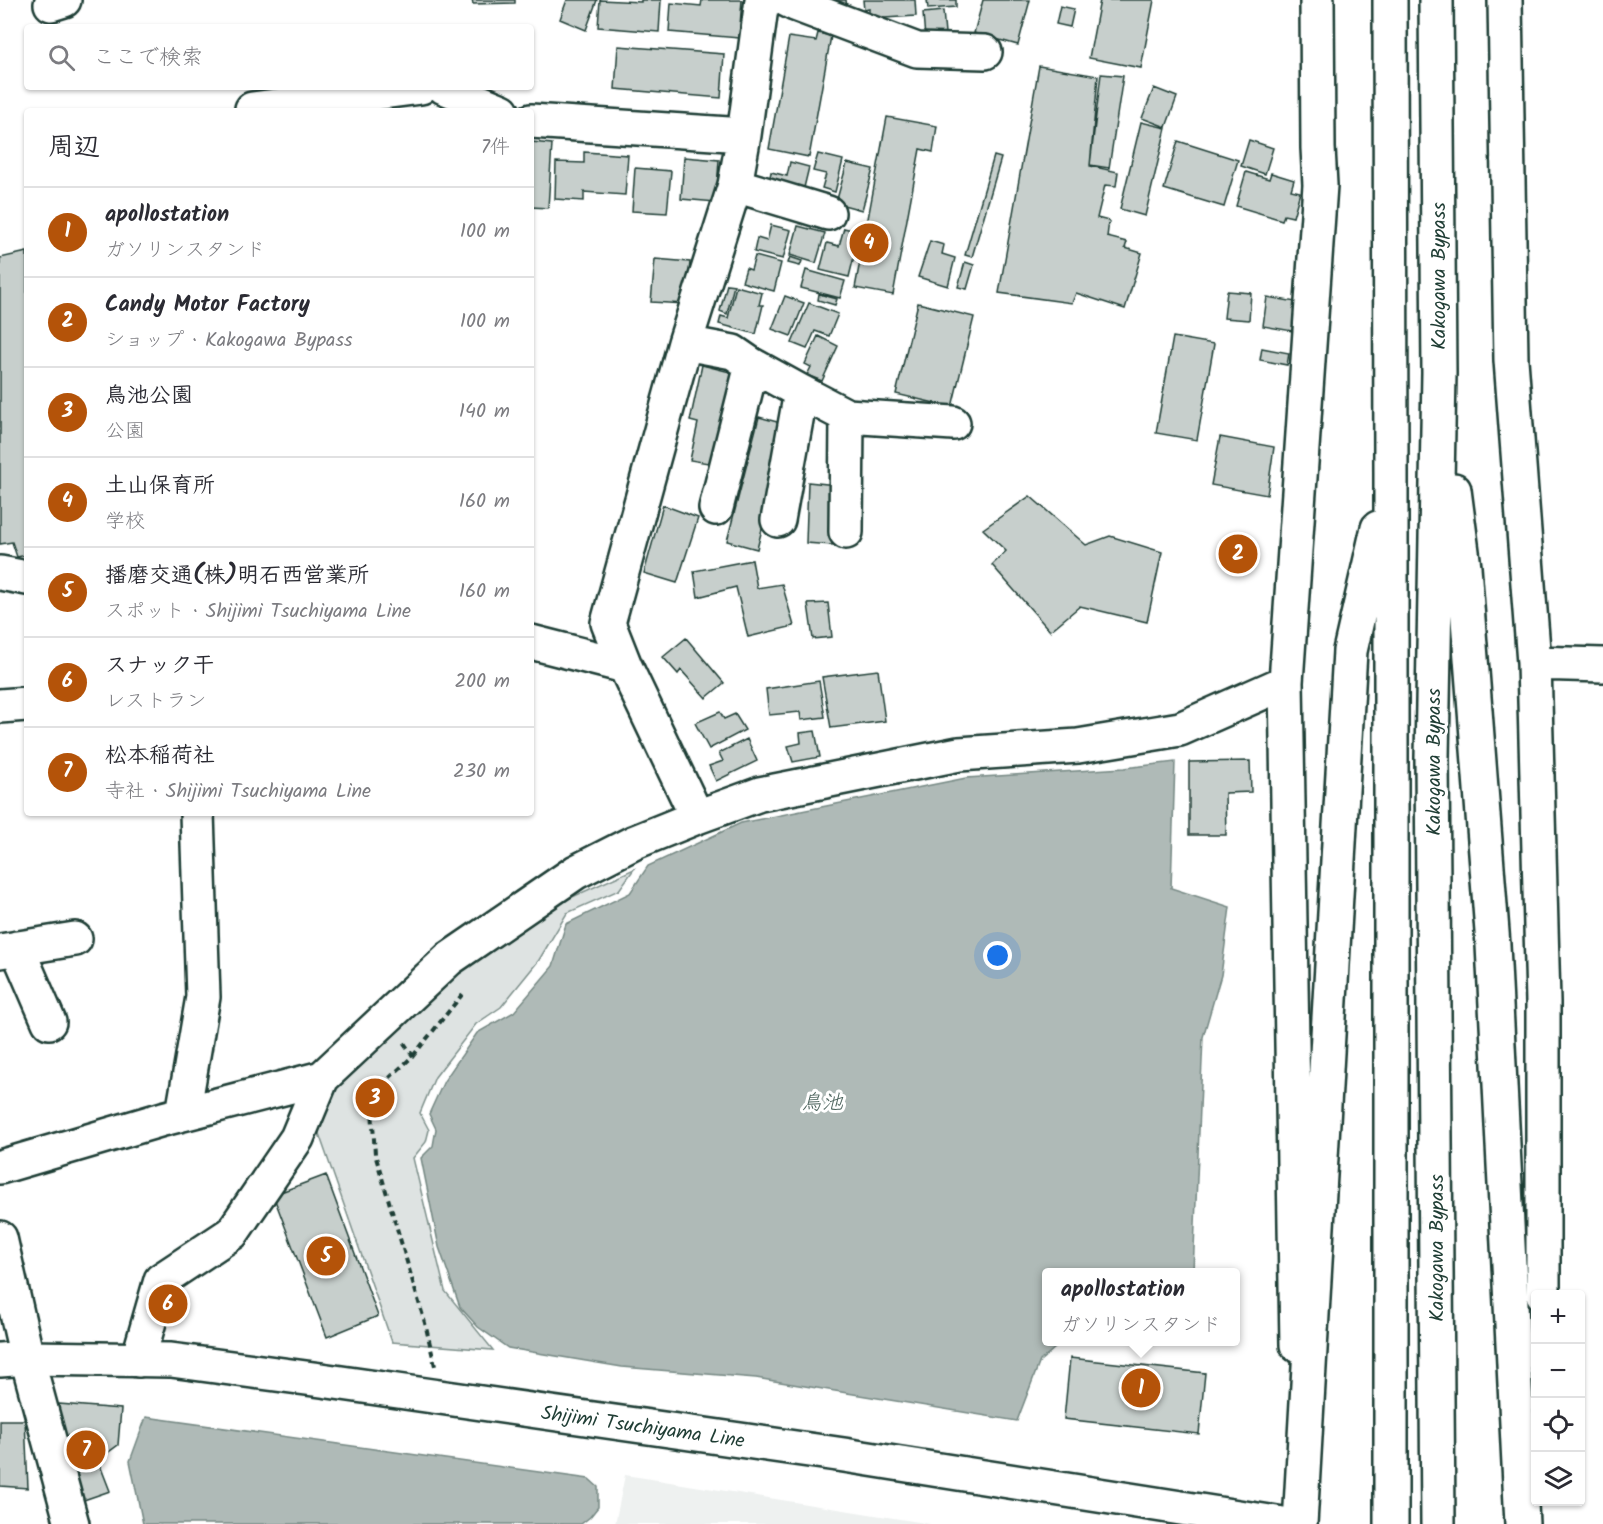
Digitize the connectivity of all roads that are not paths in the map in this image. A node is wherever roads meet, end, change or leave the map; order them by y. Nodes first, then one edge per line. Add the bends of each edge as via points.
1 (762, 0) edge
2 (787, 0) edge
3 (1317, 0) edge
4 (1390, 0) edge
5 (1436, 0) edge
6 (1505, 0) edge
7 (985, 52) dead end
8 (413, 90) edge
9 (451, 90) edge
10 (382, 102) edge
11 (271, 108) edge
12 (495, 108) edge
13 (534, 121) edge
14 (744, 135) junction
15 (735, 185) junction
16 (828, 213) dead end
17 (685, 343) junction
18 (752, 365) junction
19 (1439, 373) junction
20 (801, 392) junction
21 (848, 416) junction
22 (953, 423) dead end
23 (1391, 472) junction
24 (716, 508) dead end
25 (778, 519) dead end
26 (846, 532) dead end
27 (0, 573) edge
28 (24, 577) edge
29 (534, 643) edge
30 (1534, 663) junction
31 (1603, 665) edge
32 (624, 666) junction
33 (1286, 682) junction
34 (24, 704) edge
35 (0, 706) edge
36 (197, 816) edge
37 (697, 817) junction
38 (75, 939) dead end
39 (9, 950) edge
40 (49, 1022) dead end
41 (322, 1078) junction
42 (183, 1114) junction
43 (0, 1167) edge
44 (0, 1238) edge
45 (1543, 1290) edge
46 (13, 1359) edge
47 (138, 1360) junction
48 (1531, 1497) edge
49 (1438, 1513) edge
50 (72, 1524) edge
51 (1282, 1524) edge
52 (1300, 1524) edge
53 (1391, 1524) edge
54 (1522, 1524) edge
55 (1528, 1524) edge

1 - 14 main road
2 - 7 main road via 917,50
3 - 33 main road via 1320,185
4 - 23 main road
5 - 19 main road, Kakogawa Bypass
6 - 30 main road via 1511,360
8 - 10 main road
9 - 12 main road
10 - 11 main road
13 - 14 main road
14 - 15 main road
15 - 16 main road
15 - 17 main road
17 - 18 main road via 733,352
17 - 32 main road via 608,622
18 - 20 main road
18 - 24 main road
19 - 49 main road, Kakogawa Bypass via 1432,758
19 - 54 main road via 1464,567 1493,945
20 - 21 main road
20 - 25 main road
21 - 22 main road
21 - 26 main road
23 - 52 main road via 1350,651
23 - 53 main road
27 - 28 main road
29 - 32 main road
30 - 31 main road
30 - 45 main road via 1543,1002
32 - 37 main road
33 - 37 main road via 1180,729 1078,746 959,754 760,794
33 - 52 main road
34 - 35 main road
36 - 42 main road via 203,996
37 - 41 main road via 576,872 449,959
38 - 39 main road
39 - 40 main road
41 - 42 main road
41 - 47 main road via 297,1138 232,1233 160,1280
42 - 43 main road
44 - 46 main road
46 - 47 main road, Shijimi Tsuchiyama Line
46 - 50 main road
47 - 51 main road, Shijimi Tsuchiyama Line via 171,1360 442,1397
48 - 55 main road

